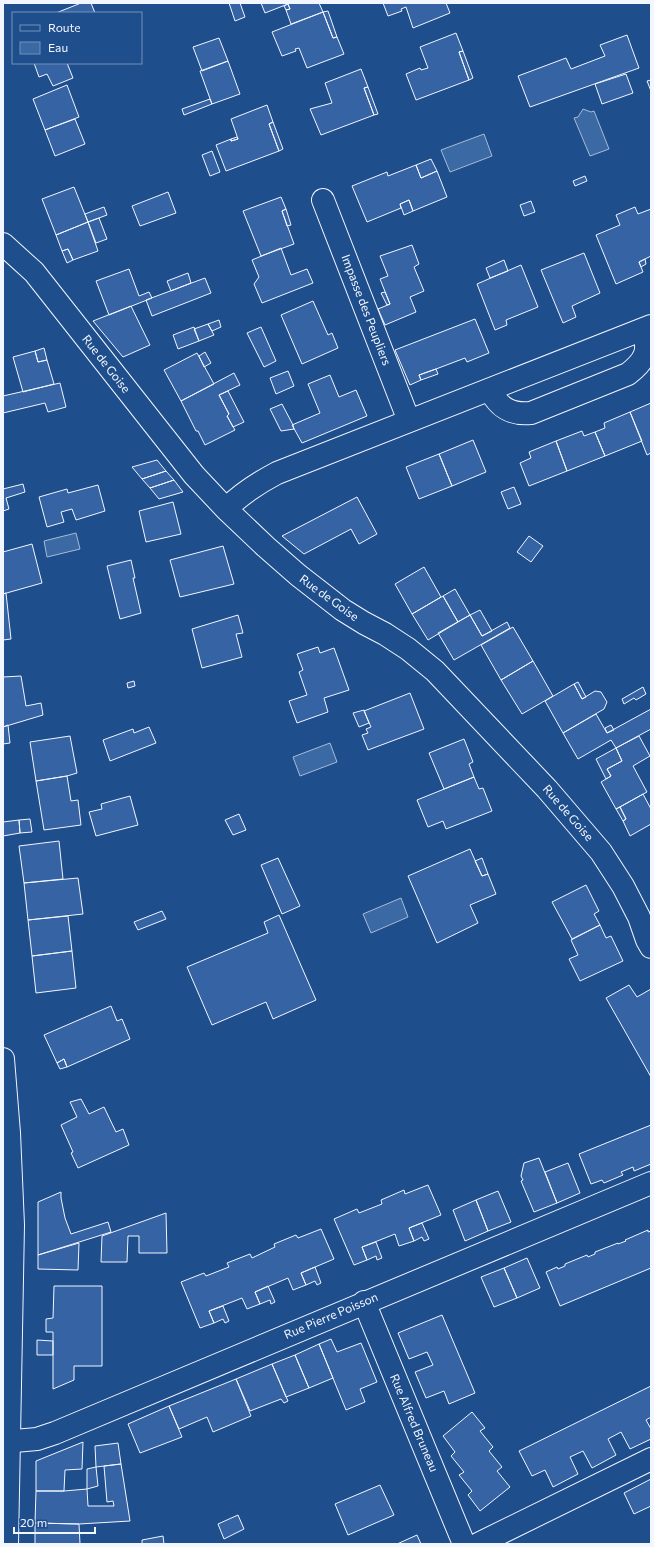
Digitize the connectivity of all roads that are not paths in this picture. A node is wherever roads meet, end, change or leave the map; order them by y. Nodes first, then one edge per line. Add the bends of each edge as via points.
1 (323, 200) dead end
2 (3, 244) edge
3 (647, 328) edge
4 (490, 390) junction
5 (409, 421) junction
6 (226, 509) junction
7 (651, 947) edge
8 (3, 1060) edge
9 (651, 1183) edge
10 (364, 1302) junction
11 (6, 1442) edge
12 (651, 1459) edge
13 (7, 1544) edge
14 (464, 1544) edge
15 (478, 1544) edge

1 - 5 street, Impasse des Peupliers
2 - 6 street, Rue de Goise via 34,272 194,475
3 - 4 street
3 - 4 street via 645,352 637,367 628,374 531,413 511,412 495,400
4 - 5 street
5 - 6 street via 277,473 236,499
6 - 7 street, Rue de Goise via 298,575 337,606 408,649 435,671 548,789 601,852 623,886
8 - 11 street via 13,1225
9 - 10 street, Rue Pierre Poisson
10 - 11 street, Rue Pierre Poisson via 55,1433 37,1439
10 - 14 street, Rue Alfred Bruneau
11 - 13 street
12 - 15 street

